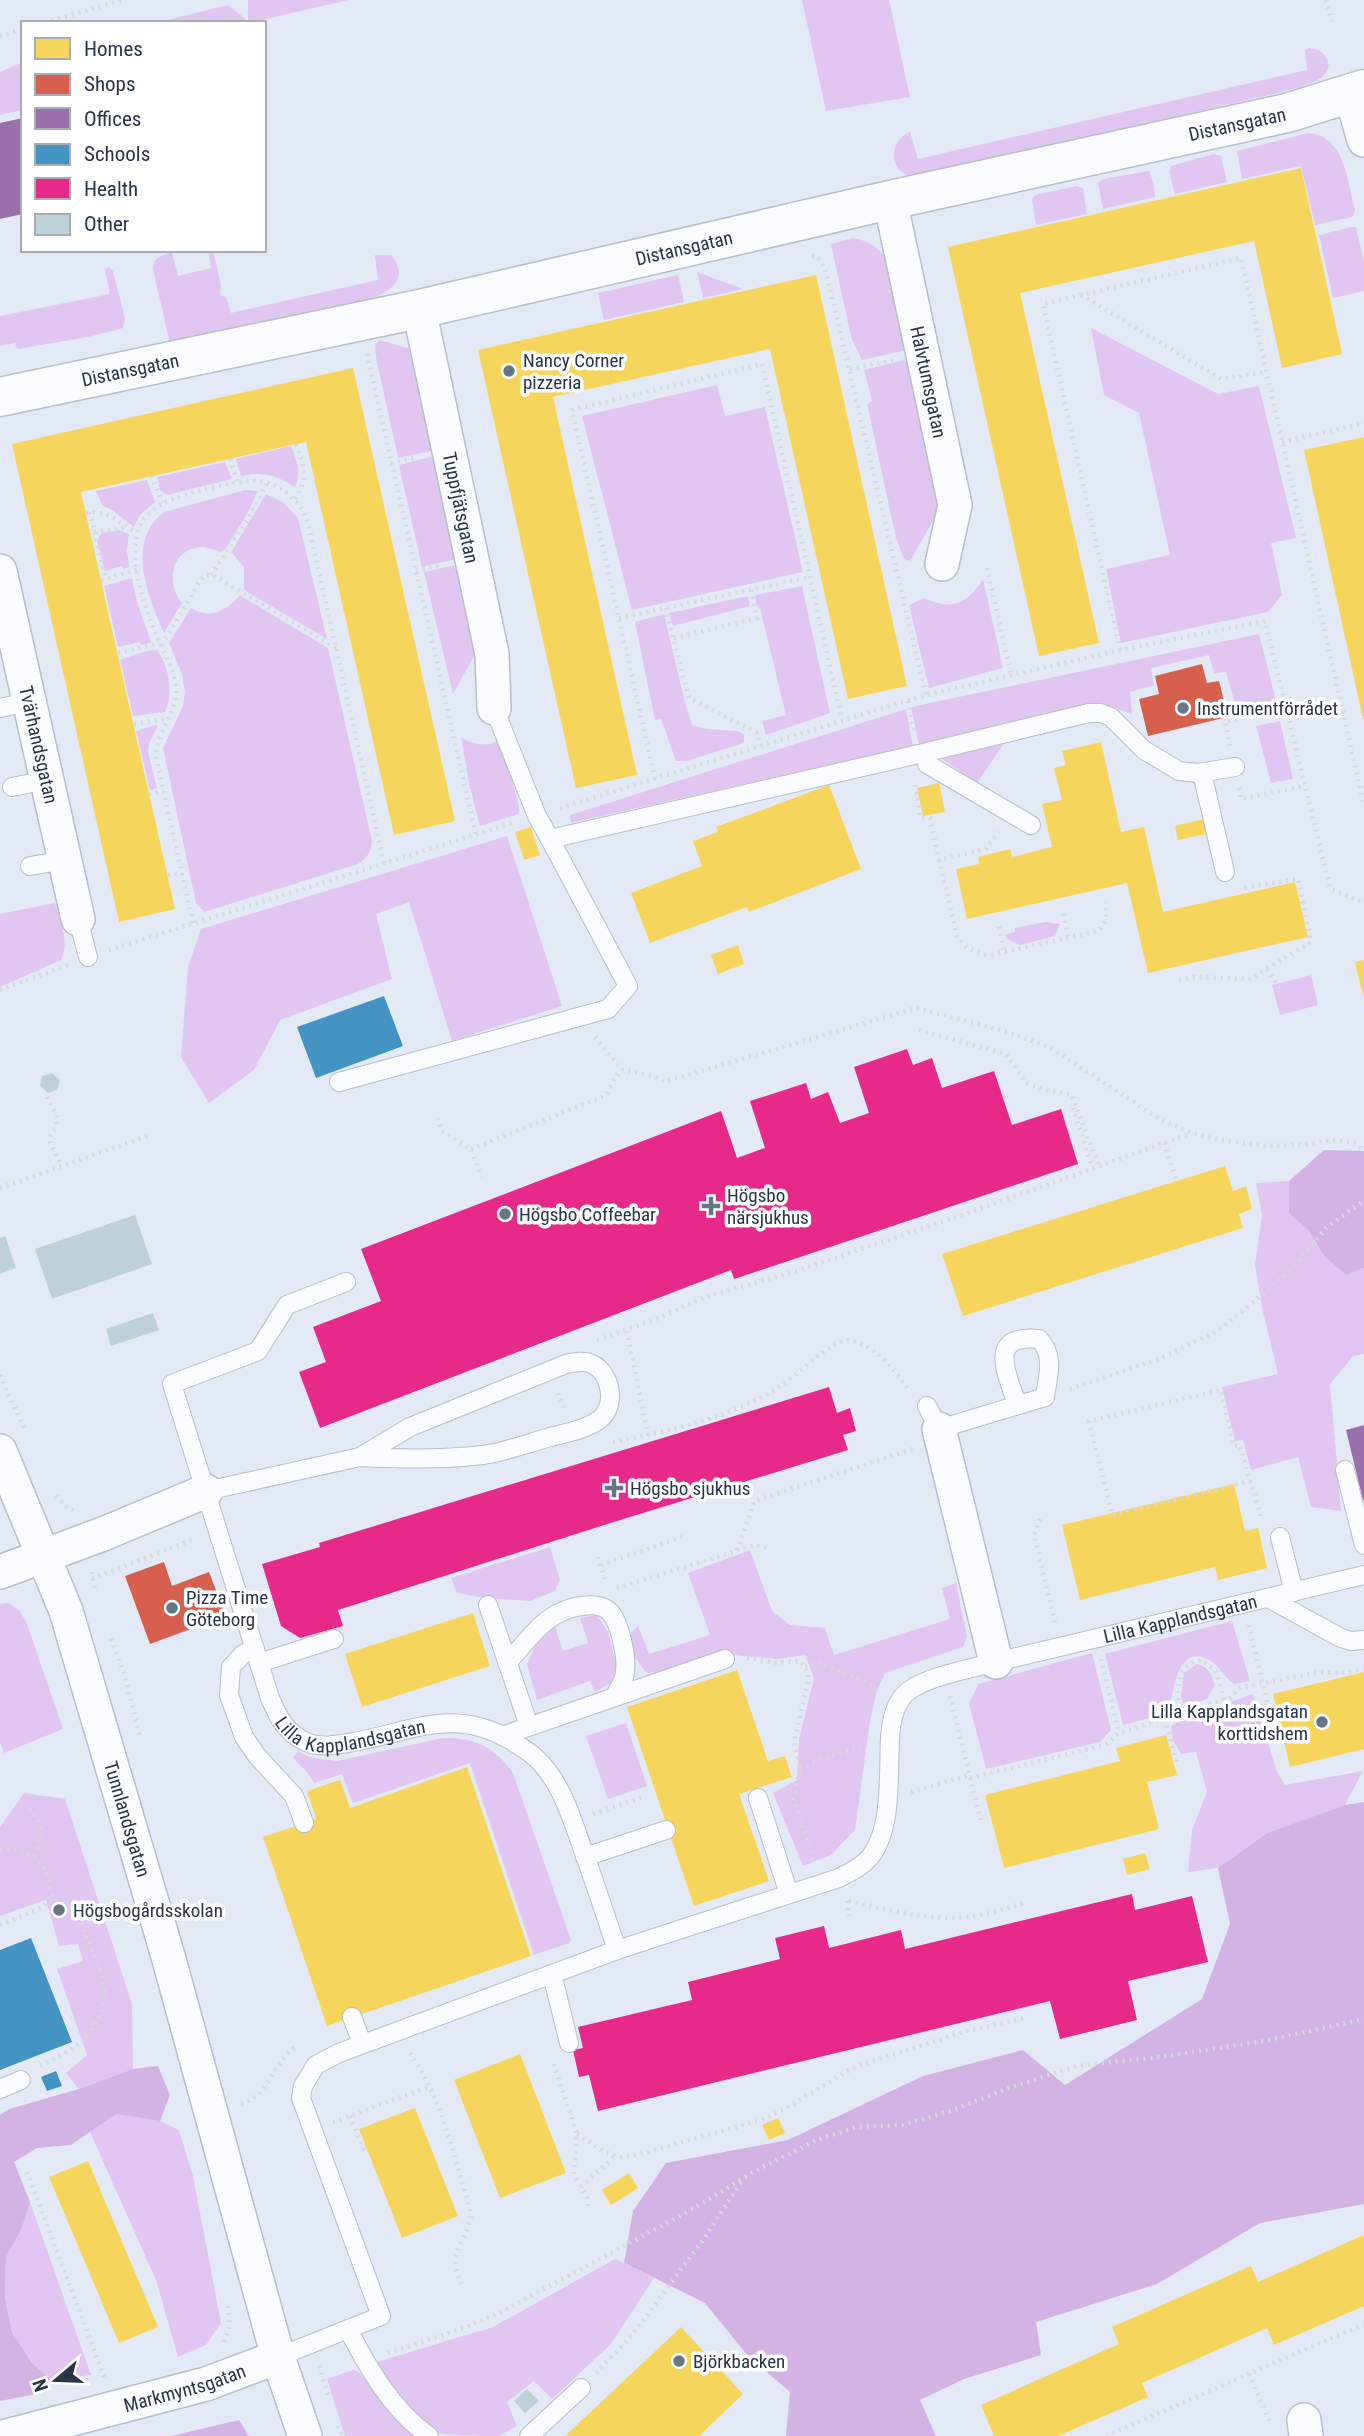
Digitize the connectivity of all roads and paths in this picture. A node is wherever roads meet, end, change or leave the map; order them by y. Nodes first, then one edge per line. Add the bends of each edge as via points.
1 (122, 0) edge
2 (1326, 0) edge
3 (52, 21) edge
4 (1332, 21) dead end
5 (21, 30) edge
6 (0, 36) edge
7 (1358, 92) edge
8 (1364, 140) edge
9 (890, 200) junction
10 (801, 253) dead end
11 (1080, 295) junction
12 (419, 309) junction
13 (363, 347) dead end
14 (922, 353) junction
15 (849, 369) junction
16 (1266, 372) junction
17 (0, 397) edge
18 (1364, 423) edge
19 (1282, 442) junction
20 (296, 444) dead end
21 (230, 459) dead end
22 (151, 477) dead end
23 (237, 483) junction
24 (267, 483) junction
25 (295, 499) junction
26 (163, 503) junction
27 (128, 527) junction
28 (94, 532) junction
29 (137, 533) junction
30 (942, 564) dead end
31 (988, 568) dead end
32 (137, 570) junction
33 (0, 571) edge
34 (211, 575) junction
35 (810, 577) junction
36 (751, 590) junction
37 (666, 608) junction
38 (619, 618) junction
39 (6, 625) edge
40 (674, 638) junction
41 (161, 645) junction
42 (336, 648) junction
43 (1120, 650) dead end
44 (118, 653) dead end
45 (1011, 675) dead end
46 (926, 695) dead end
47 (15, 705) edge
48 (1286, 706) dead end
49 (494, 708) joint
50 (168, 718) junction
51 (842, 720) dead end
52 (134, 724) dead end
53 (761, 746) dead end
54 (926, 758) junction
55 (1234, 762) junction
56 (1202, 773) junction
57 (656, 779) dead end
58 (47, 780) junction
59 (1305, 786) dead end
60 (12, 787) dead end
61 (163, 790) junction
62 (149, 794) dead end
63 (1364, 806) edge
64 (1012, 814) junction
65 (1031, 825) dead end
66 (476, 835) dead end
67 (550, 839) junction
68 (65, 859) junction
69 (939, 860) junction
70 (384, 863) dead end
71 (30, 866) dead end
72 (1225, 872) joint
73 (181, 873) junction
74 (168, 875) dead end
75 (1105, 902) dead end
76 (1063, 914) dead end
77 (78, 919) joint
78 (193, 923) dead end
79 (999, 927) dead end
80 (1068, 938) junction
81 (1004, 952) junction
82 (88, 957) dead end
83 (1267, 969) junction
84 (1179, 980) dead end
85 (1283, 992) dead end
86 (578, 1017) junction
87 (919, 1030) dead end
88 (621, 1069) junction
89 (339, 1082) dead end
90 (47, 1097) dead end
91 (1073, 1108) dead end
92 (438, 1118) dead end
93 (1192, 1133) junction
94 (150, 1135) dead end
95 (1164, 1143) junction
96 (471, 1149) junction
97 (1364, 1152) edge
98 (62, 1166) junction
99 (1095, 1166) junction
100 (481, 1177) dead end
101 (1176, 1178) dead end
102 (0, 1188) edge
103 (1364, 1200) edge
104 (346, 1282) dead end
105 (705, 1297) dead end
106 (626, 1331) dead end
107 (550, 1370) junction
108 (1045, 1397) junction
109 (1017, 1405) junction
110 (936, 1424) junction
111 (572, 1431) junction
112 (648, 1435) junction
113 (0, 1451) edge
114 (360, 1457) junction
115 (1345, 1470) dead end
116 (1251, 1481) junction
117 (206, 1491) junction
118 (1040, 1519) dead end
119 (218, 1530) junction
120 (685, 1536) dead end
121 (1280, 1537) joint
122 (1364, 1545) edge
123 (768, 1548) dead end
124 (737, 1550) junction
125 (43, 1557) junction
126 (598, 1557) dead end
127 (601, 1565) junction
128 (0, 1572) edge
129 (1364, 1575) edge
130 (92, 1579) dead end
131 (1294, 1592) junction
132 (1268, 1598) junction
133 (1244, 1604) junction
134 (488, 1605) dead end
135 (334, 1639) dead end
136 (1097, 1639) junction
137 (1364, 1640) edge
138 (1060, 1647) junction
139 (257, 1656) junction
140 (725, 1659) joint
141 (996, 1662) junction
142 (508, 1663) junction
143 (805, 1666) junction
144 (1364, 1669) edge
145 (945, 1675) junction
146 (1263, 1682) junction
147 (875, 1686) dead end
148 (614, 1697) junction
149 (1224, 1700) junction
150 (1181, 1714) junction
151 (1165, 1719) junction
152 (529, 1726) junction
153 (1273, 1726) dead end
154 (1119, 1733) junction
155 (502, 1735) junction
156 (890, 1746) junction
157 (1177, 1764) dead end
158 (800, 1768) junction
159 (970, 1777) junction
160 (643, 1797) dead end
161 (758, 1798) dead end
162 (887, 1799) junction
163 (29, 1809) dead end
164 (572, 1821) junction
165 (981, 1821) dead end
166 (304, 1823) dead end
167 (666, 1830) dead end
168 (0, 1850) edge
169 (34, 1856) junction
170 (585, 1857) junction
171 (821, 1884) junction
172 (789, 1894) junction
173 (52, 1895) junction
174 (848, 1901) dead end
175 (1026, 1902) dead end
176 (0, 1925) edge
177 (617, 1950) junction
178 (552, 1974) junction
179 (352, 2017) dead end
180 (1025, 2018) dead end
181 (1364, 2019) edge
182 (395, 2032) junction
183 (362, 2043) junction
184 (569, 2043) dead end
185 (21, 2080) joint
186 (431, 2086) junction
187 (0, 2089) edge
188 (350, 2116) junction
189 (313, 2130) junction
190 (366, 2155) dead end
191 (616, 2155) junction
192 (27, 2172) dead end
193 (743, 2178) junction
194 (581, 2187) junction
195 (588, 2207) dead end
196 (461, 2284) dead end
197 (1364, 2324) edge
198 (348, 2329) junction
199 (278, 2357) junction
200 (364, 2359) junction
201 (1249, 2374) junction
202 (106, 2383) dead end
203 (581, 2388) joint
204 (1273, 2429) dead end
205 (7, 2436) edge
206 (305, 2436) edge
207 (429, 2436) edge
208 (529, 2436) edge
209 (1106, 2436) edge

1 - 3 path
2 - 4 path
5 - 6 path
7 - 8 street
7 - 9 street, Distansgatan via 1287,113
9 - 12 street, Distansgatan
9 - 14 street, Halvtumsgatan
10 - 15 path via 818,257 825,268
11 - 16 path via 1221,379
11 - 16 path via 1241,258
11 - 43 path via 1043,304
12 - 17 street, Distansgatan
12 - 49 street, Tuppfjätsgatan via 492,654
13 - 66 path
14 - 15 path
14 - 30 street, Halvtumsgatan via 955,505
15 - 46 path
16 - 19 path
18 - 19 path
19 - 63 path
20 - 25 path via 304,486
21 - 23 path
22 - 26 path
23 - 24 path
23 - 26 path
24 - 25 path
24 - 34 path
25 - 42 path via 308,523
26 - 29 path via 150,512
27 - 28 path
27 - 28 path via 96,511 88,513
27 - 29 path
28 - 32 path via 103,579
29 - 32 path
31 - 45 path
32 - 41 path
33 - 39 street, Tvärhandsgatan
34 - 41 path via 201,579
34 - 42 path
35 - 36 path
35 - 38 path via 762,364 572,410
35 - 51 path
36 - 37 path
36 - 40 path via 757,618
37 - 38 path
37 - 40 path
38 - 57 path
39 - 47 street, Tvärhandsgatan
40 - 53 path via 689,698 756,732
41 - 44 path
41 - 50 path via 177,691
42 - 70 path
47 - 58 street, Tvärhandsgatan
48 - 55 path via 1225,722
49 - 67 lane
50 - 52 path
50 - 61 path via 156,747
54 - 56 lane via 1101,713 1163,763 1179,771
54 - 64 lane
54 - 67 lane
54 - 69 path via 914,783 921,818 930,818
55 - 56 lane
55 - 59 path via 1241,799
56 - 72 lane
58 - 60 lane
58 - 68 street, Tvärhandsgatan
61 - 62 path
61 - 73 path
64 - 65 lane
64 - 69 path via 986,849
67 - 86 lane via 628,986 608,1009
68 - 71 lane
68 - 77 street, Tvärhandsgatan
69 - 81 path via 953,926 963,944 981,954
72 - 83 path via 1228,890 1298,879 1311,942
73 - 74 path
73 - 78 path
75 - 80 path via 1105,924 1098,931
76 - 80 path
77 - 82 lane
79 - 81 path
80 - 81 path
83 - 84 path via 1250,979
83 - 85 path
86 - 88 path
86 - 89 lane
87 - 99 path via 1006,1054 1026,1083 1072,1095
88 - 93 path via 664,1082 916,1008 1005,1031 1049,1048 1163,1121
88 - 96 path via 605,1096
90 - 98 path via 58,1118 50,1142
91 - 99 path
92 - 96 path via 442,1131
93 - 95 path
93 - 97 path via 1266,1146 1336,1140 1355,1143
94 - 98 path
95 - 99 path
95 - 101 path
96 - 100 path
98 - 102 path
99 - 105 path via 817,1264
103 - 108 path via 1326,1228 1292,1269 1219,1330 1161,1358
104 - 117 lane, Lilla Kapplandsgatan via 287,1305 258,1351 172,1384
106 - 112 path
107 - 111 path
107 - 111 lane via 580,1361 600,1368 606,1377 607,1411 600,1420
107 - 114 lane via 410,1427
108 - 109 lane
108 - 109 lane via 1050,1360 1045,1346 1039,1339 1017,1341 1002,1359
109 - 110 lane
110 - 112 path via 882,1357 847,1340 774,1390 690,1426
110 - 124 path via 910,1450 754,1501
110 - 141 street
111 - 112 path via 578,1449
111 - 114 lane via 486,1455
113 - 125 street, Tunnlandsgatan
114 - 117 lane
115 - 122 lane
116 - 116 path via 1112,1515 1089,1421 1221,1390 1234,1446 1240,1445
116 - 121 path via 1265,1531 1270,1538
117 - 119 lane, Lilla Kapplandsgatan
117 - 125 street
118 - 138 path via 1034,1534
119 - 130 path
119 - 139 lane, Lilla Kapplandsgatan
120 - 127 path
121 - 131 lane
123 - 124 path via 755,1545
124 - 127 path via 608,1591
125 - 128 street
125 - 199 street, Tunnlandsgatan via 66,1611 168,1956
126 - 127 path
129 - 131 lane, Lilla Kapplandsgatan
131 - 132 lane, Lilla Kapplandsgatan
132 - 133 lane, Lilla Kapplandsgatan
132 - 137 lane via 1341,1638
133 - 136 lane, Lilla Kapplandsgatan
133 - 146 path
134 - 142 lane
135 - 139 lane
136 - 138 lane, Lilla Kapplandsgatan
136 - 154 path
138 - 141 lane, Lilla Kapplandsgatan
139 - 155 lane, Lilla Kapplandsgatan via 280,1721 308,1743 331,1746 438,1723 475,1724
139 - 166 lane via 243,1654 231,1667 229,1695 244,1737 294,1796
140 - 143 path via 800,1661
140 - 148 lane
141 - 145 lane, Lilla Kapplandsgatan
142 - 148 lane via 541,1624 558,1613 602,1607 615,1618 625,1661 622,1684
142 - 152 lane
143 - 147 path via 817,1662
143 - 158 path via 808,1682 794,1743
144 - 146 path
145 - 156 lane, Lilla Kapplandsgatan via 905,1693 891,1725
145 - 159 path
146 - 149 path via 1239,1688
146 - 153 path
148 - 152 lane
149 - 150 path
149 - 150 path via 1216,1671 1202,1660 1195,1661 1183,1670 1179,1681
150 - 151 path
151 - 154 path
151 - 157 path
152 - 155 lane
154 - 159 path via 1105,1745
155 - 164 lane, Lilla Kapplandsgatan via 539,1761 565,1801
156 - 158 path via 858,1748
156 - 162 lane, Lilla Kapplandsgatan
158 - 171 path via 794,1790 796,1809
159 - 162 path
159 - 165 path
160 - 164 path
161 - 172 lane
162 - 171 lane, Lilla Kapplandsgatan via 885,1824 871,1857 858,1868
163 - 169 path via 41,1827
164 - 170 lane, Lilla Kapplandsgatan
167 - 170 lane
168 - 169 path
169 - 173 path via 43,1867
170 - 177 lane, Lilla Kapplandsgatan
171 - 172 lane, Lilla Kapplandsgatan
172 - 177 lane, Lilla Kapplandsgatan
173 - 176 path via 43,1907
173 - 185 path via 69,1906 86,1934 101,1972 104,2004 91,2031 75,2047 29,2069
174 - 175 path via 894,1912 952,1917
177 - 178 lane, Lilla Kapplandsgatan
178 - 182 lane, Lilla Kapplandsgatan
178 - 184 lane
179 - 183 lane
180 - 191 path via 963,2032 849,2070 785,2109 744,2126 636,2155
181 - 193 path via 1264,2040 1077,2066 902,2125 858,2127 817,2140
182 - 183 lane, Lilla Kapplandsgatan
182 - 186 path
183 - 189 lane, Lilla Kapplandsgatan via 316,2066 303,2086 300,2098
185 - 187 lane
186 - 188 path
186 - 196 path via 471,2212 457,2251 455,2266
188 - 189 path
188 - 190 path
189 - 198 lane via 381,2316
191 - 194 path
191 - 194 path via 577,2134 574,2175
192 - 202 path
193 - 200 path via 505,2310
193 - 203 path via 633,2334
194 - 195 path
197 - 201 path
198 - 199 lane
198 - 200 lane
199 - 205 street, Markmyntsgatan via 206,2384
199 - 206 street, Tunnlandsgatan
200 - 207 lane via 405,2416
201 - 204 path
201 - 209 path
203 - 208 lane

